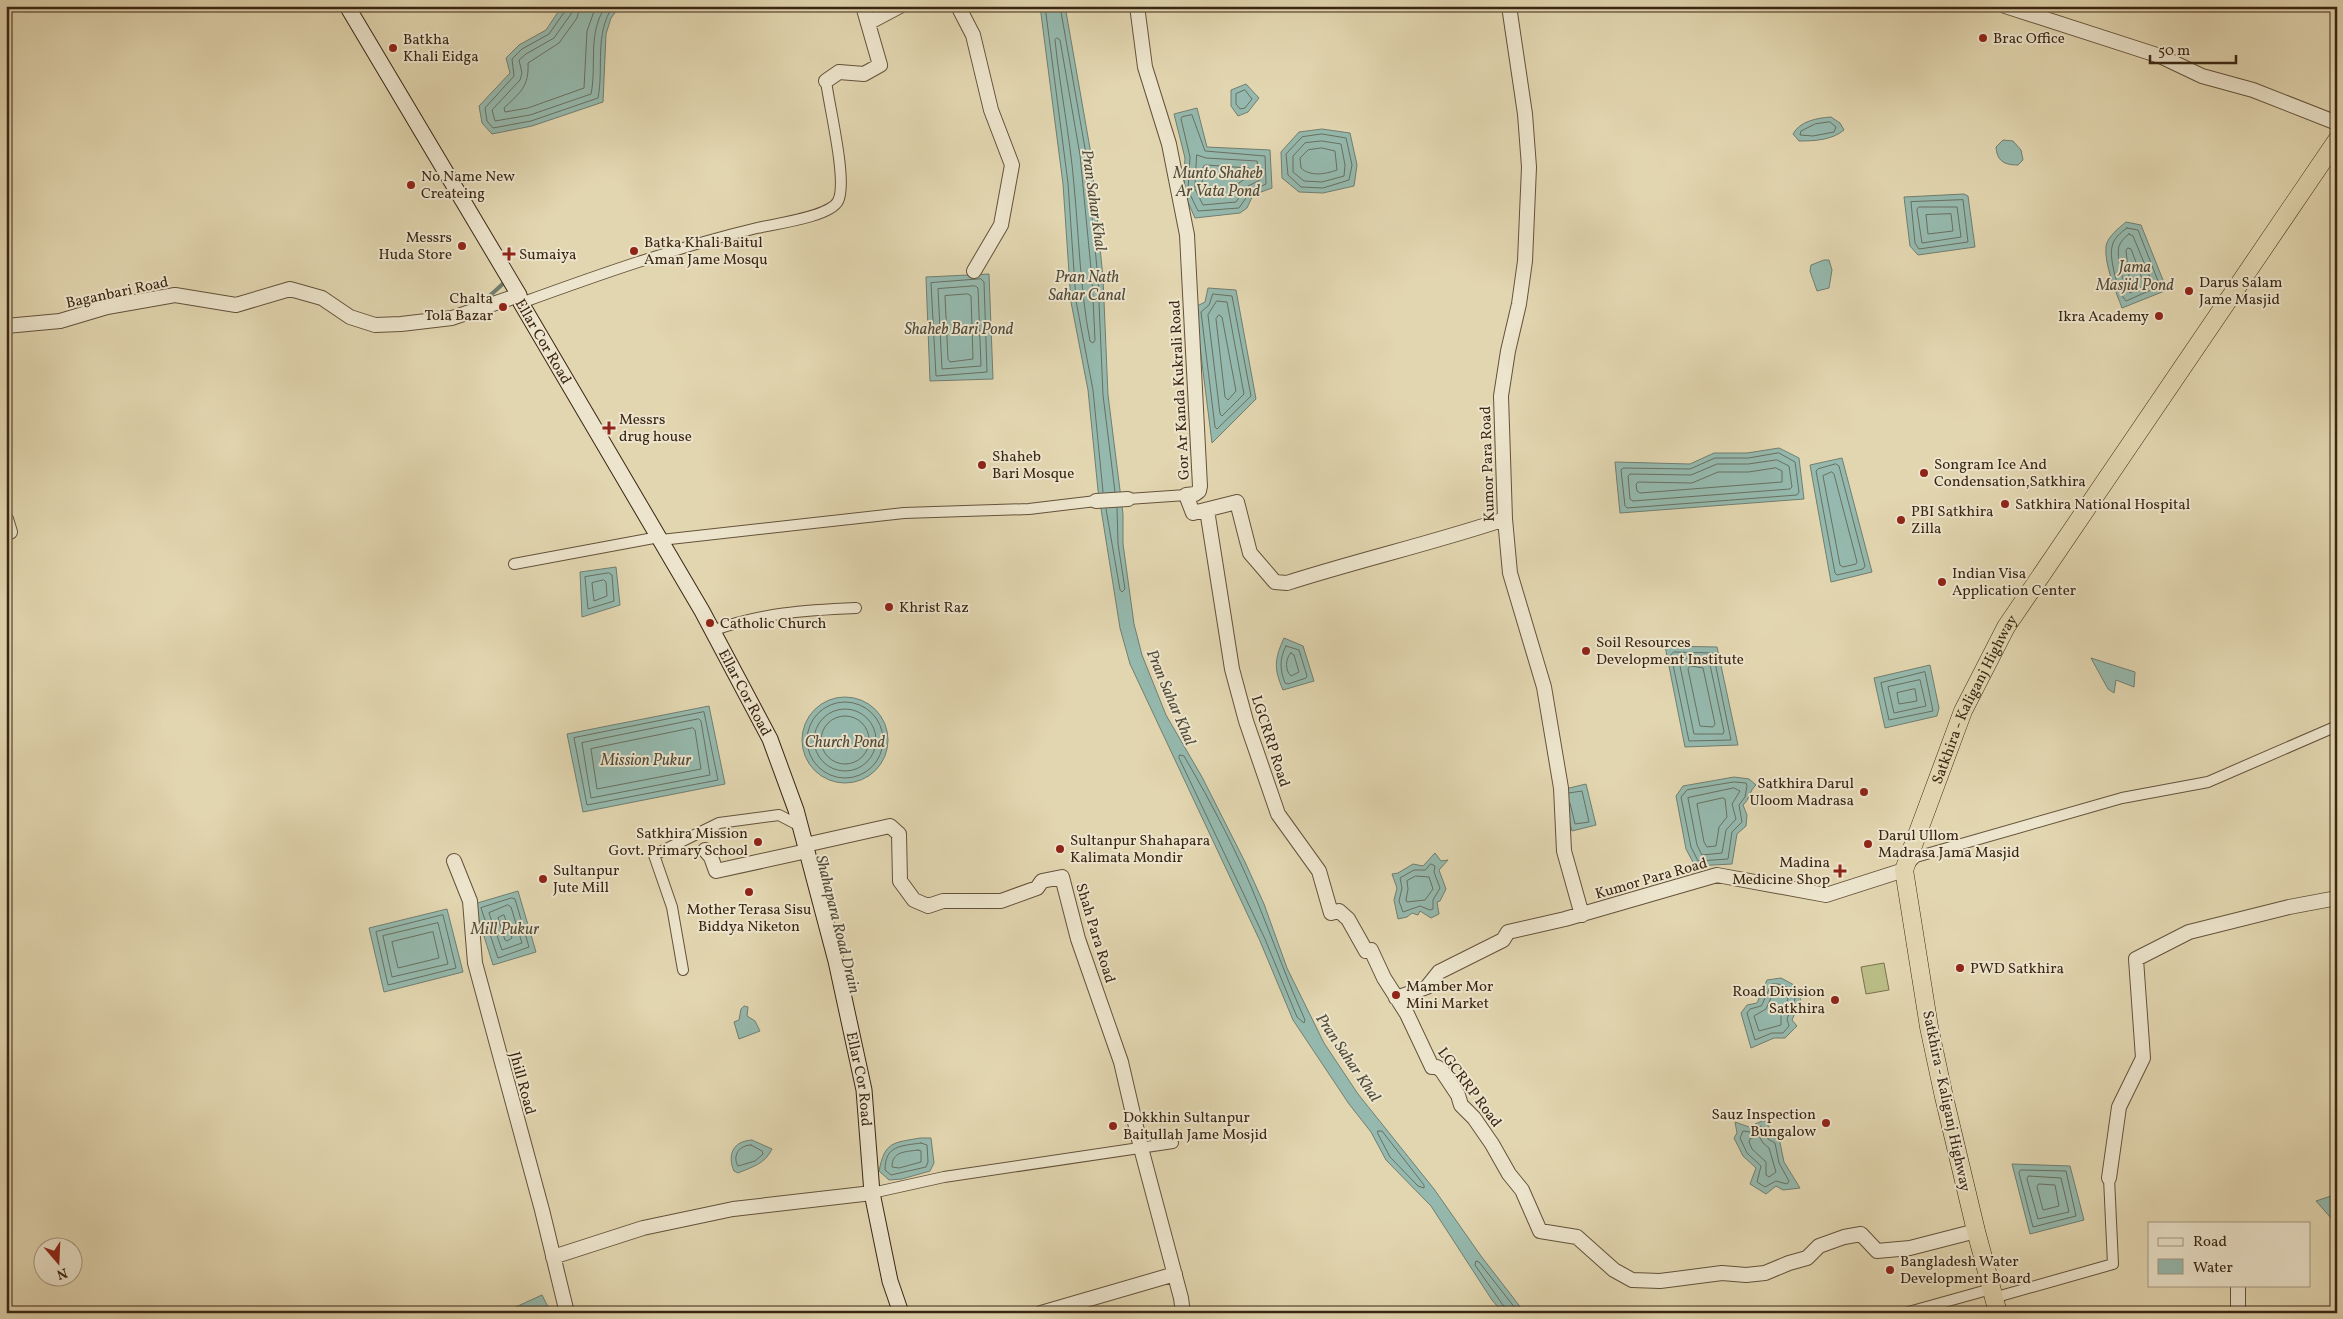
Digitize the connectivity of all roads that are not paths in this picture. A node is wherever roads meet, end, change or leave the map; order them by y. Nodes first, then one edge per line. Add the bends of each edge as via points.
1 (347, 6) edge
2 (863, 6) edge
3 (900, 6) edge
4 (958, 6) edge
5 (1137, 6) edge
6 (1509, 6) edge
7 (2005, 6) edge
8 (868, 23) junction
9 (826, 81) joint
10 (2337, 123) edge
11 (2337, 140) edge
12 (974, 271) dead end
13 (520, 299) junction
14 (6, 326) edge
15 (1186, 495) junction
16 (1128, 499) joint
17 (1096, 501) joint
18 (1207, 510) junction
19 (1505, 519) junction
20 (660, 538) junction
21 (514, 564) dead end
22 (856, 608) dead end
23 (712, 631) junction
24 (2337, 726) edge
25 (800, 826) junction
26 (806, 848) junction
27 (704, 850) dead end
28 (454, 861) dead end
29 (1904, 870) junction
30 (2337, 898) edge
31 (1582, 915) junction
32 (683, 970) dead end
33 (1396, 998) junction
34 (1173, 1143) dead end
35 (1141, 1148) junction
36 (2109, 1178) joint
37 (872, 1193) junction
38 (1976, 1231) junction
39 (553, 1257) junction
40 (1176, 1274) junction
41 (2238, 1286) edge
42 (1994, 1300) edge
43 (567, 1313) edge
44 (901, 1313) edge
45 (1041, 1313) edge
46 (1183, 1313) edge
47 (1905, 1313) edge
48 (2238, 1313) edge

1 - 13 main road, Ellar Cor Road
2 - 8 street
3 - 8 street
4 - 12 street via 973,35 991,110 1012,165 1001,225
5 - 15 street, Gor Ar Kanda Kukrali Road via 1145,67 1170,144 1187,235 1200,486 1195,494
6 - 19 street, Kumor Para Road via 1525,114 1529,167 1525,261 1501,396
7 - 10 street via 2160,56 2202,76 2253,90
8 - 9 street via 880,64 864,74 839,72
9 - 13 street via 841,174 838,203 820,214 734,233
11 - 29 highway, Satkhira - Kaliganj Highway via 2006,627 1963,711
13 - 14 street, Baganbari Road via 452,318 374,324 350,317 322,298 290,289 236,305 175,295 107,307 60,321
13 - 20 main road, Ellar Cor Road
15 - 16 street
15 - 18 street, Gor Ar Kanda Kukrali Road via 1193,513
16 - 17 street
17 - 20 street via 1029,509 904,513
18 - 19 street via 1236,502 1250,553 1275,582 1287,583
18 - 33 street, LGCRRP Road via 1232,669 1278,814 1319,871 1331,913 1339,911 1348,919 1366,951 1370,950 1375,958
19 - 31 street, Kumor Para Road via 1510,573 1544,687 1561,788 1564,851
20 - 21 street
20 - 23 main road, Ellar Cor Road
22 - 23 street via 774,613
23 - 25 main road, Ellar Cor Road via 770,739
24 - 29 street via 2208,782 2122,798 1916,857
25 - 26 main road, Ellar Cor Road
25 - 32 street via 779,816 719,823 654,855 672,907
26 - 27 street via 716,871 711,857
26 - 35 street, Shah Para Road via 890,826 899,834 900,881 914,900 928,906 943,901 1000,901 1037,888 1042,881 1062,877 1078,939 1121,1062
26 - 37 main road, Ellar Cor Road via 836,961 864,1090
28 - 39 street, Jhill Road via 470,901 475,963
29 - 31 street, Kumor Para Road via 1826,895 1717,875
29 - 38 highway, Satkhira - Kaliganj Highway via 1929,1027
30 - 36 street via 2189,932 2136,959 2143,1058 2119,1107
31 - 33 street, Kumor Para Road via 1508,932 1503,940 1439,972 1427,987
33 - 38 street, LGCRRP Road via 1432,1067 1442,1071 1461,1105 1474,1118 1522,1190 1540,1231 1577,1236 1614,1270 1632,1280 1660,1282 1722,1273 1766,1273 1807,1258 1819,1246 1844,1236 1861,1234 1877,1251 1910,1248
34 - 35 street
35 - 37 street via 944,1177
35 - 40 street, Shah Para Road
36 - 42 street via 2113,1264
37 - 39 street via 733,1209 643,1228
37 - 44 main road, Ellar Cor Road via 890,1281
38 - 42 highway, Satkhira - Kaliganj Highway
39 - 43 street, Jhill Road
40 - 45 street
40 - 46 street, Shah Para Road
41 - 48 street
42 - 47 street

